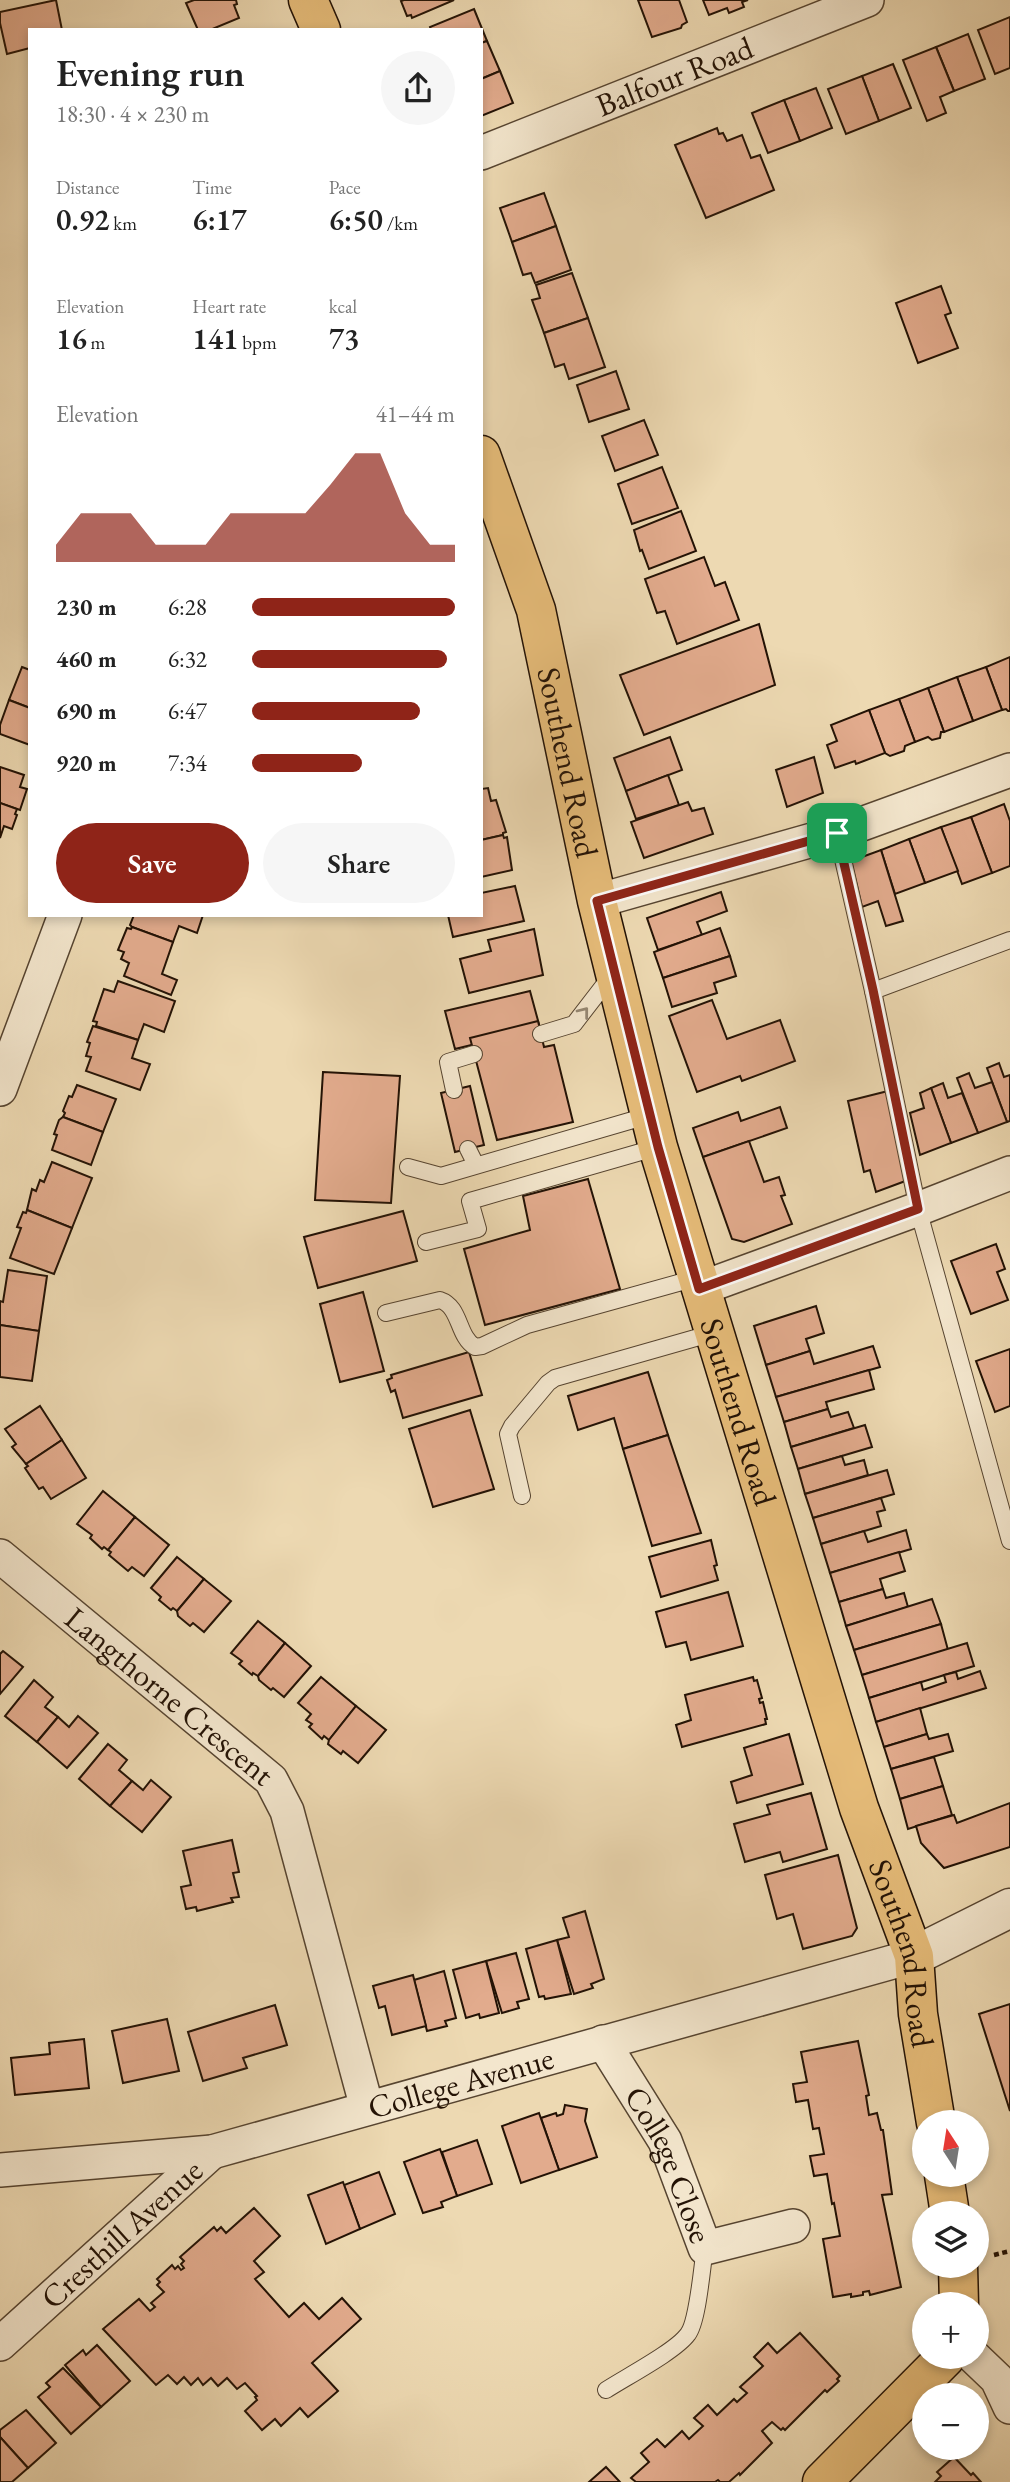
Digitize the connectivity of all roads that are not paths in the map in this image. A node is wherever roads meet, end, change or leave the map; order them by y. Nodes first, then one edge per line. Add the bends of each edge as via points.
1 (308, 0) edge
2 (867, 0) edge
3 (320, 28) edge
4 (483, 152) edge
5 (483, 461) edge
6 (1010, 770) edge
7 (837, 833) junction
8 (597, 901) junction
9 (64, 917) edge
10 (1010, 940) edge
11 (614, 972) junction
12 (873, 990) junction
13 (541, 1034) dead end
14 (474, 1054) dead end
15 (0, 1089) edge
16 (454, 1090) dead end
17 (654, 1131) junction
18 (508, 1138) dead end
19 (468, 1149) dead end
20 (513, 1154) junction
21 (476, 1165) junction
22 (408, 1167) dead end
23 (1010, 1173) edge
24 (918, 1209) junction
25 (426, 1242) dead end
26 (698, 1284) junction
27 (386, 1313) dead end
28 (713, 1333) junction
29 (522, 1496) dead end
30 (1010, 1541) edge
31 (0, 1556) edge
32 (1010, 1908) edge
33 (914, 1956) junction
34 (603, 2042) junction
35 (367, 2108) junction
36 (934, 2110) edge
37 (212, 2152) junction
38 (0, 2170) edge
39 (793, 2226) dead end
40 (705, 2248) junction
41 (0, 2344) edge
42 (934, 2369) edge
43 (987, 2369) edge
44 (606, 2390) dead end
45 (1010, 2407) edge
46 (822, 2482) edge

1 - 3 main road
2 - 4 street, Balfour Road
5 - 8 main road, Southend Road via 536,610
6 - 7 street
7 - 8 street
7 - 12 lane
8 - 11 main road, Southend Road
9 - 15 street
10 - 12 lane
13 -> 11 lane via 574,1024
11 - 17 main road, Southend Road
12 - 24 lane
14 - 16 lane via 448,1062
17 - 20 lane via 567,1131 541,1138
17 - 25 lane via 470,1201 478,1229
17 - 26 main road, Southend Road
18 - 20 lane
19 - 21 lane
20 - 21 lane
21 - 22 lane via 441,1176
23 - 24 street
24 - 26 street
24 - 30 lane
26 - 27 lane via 527,1325 475,1347 446,1302
26 - 28 main road, Southend Road
28 - 29 lane via 548,1383 508,1434
28 - 33 main road, Southend Road via 859,1808
31 - 35 street, Langthorne Crescent via 271,1780 287,1811
32 - 33 street
33 - 34 street, College Avenue
33 - 36 main road, Southend Road
34 - 35 street, College Avenue
34 - 40 street, College Close via 666,2141
35 - 37 street, College Avenue
37 - 38 street, College Avenue
37 - 41 street, Cresthill Avenue
39 - 40 street, College Close
40 - 44 lane via 689,2333 669,2351
42 - 46 main road
43 - 45 street via 997,2379

